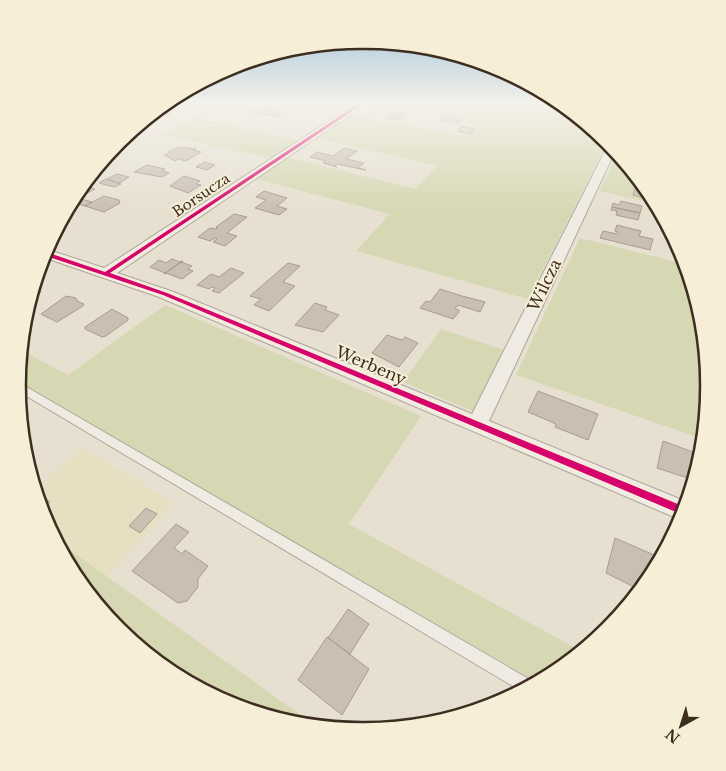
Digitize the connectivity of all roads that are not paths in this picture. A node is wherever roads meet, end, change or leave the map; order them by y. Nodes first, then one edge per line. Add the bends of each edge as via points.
1 (307, 140) edge
2 (608, 155) edge
3 (52, 256) edge
4 (105, 274) junction
5 (26, 391) edge
6 (477, 424) junction
7 (676, 508) edge
8 (521, 683) edge

1 - 4 street, Borsucza
2 - 6 street, Wilcza
3 - 4 street, Werbeny
4 - 6 street, Werbeny via 165,294
5 - 8 lane
6 - 7 street, Werbeny

